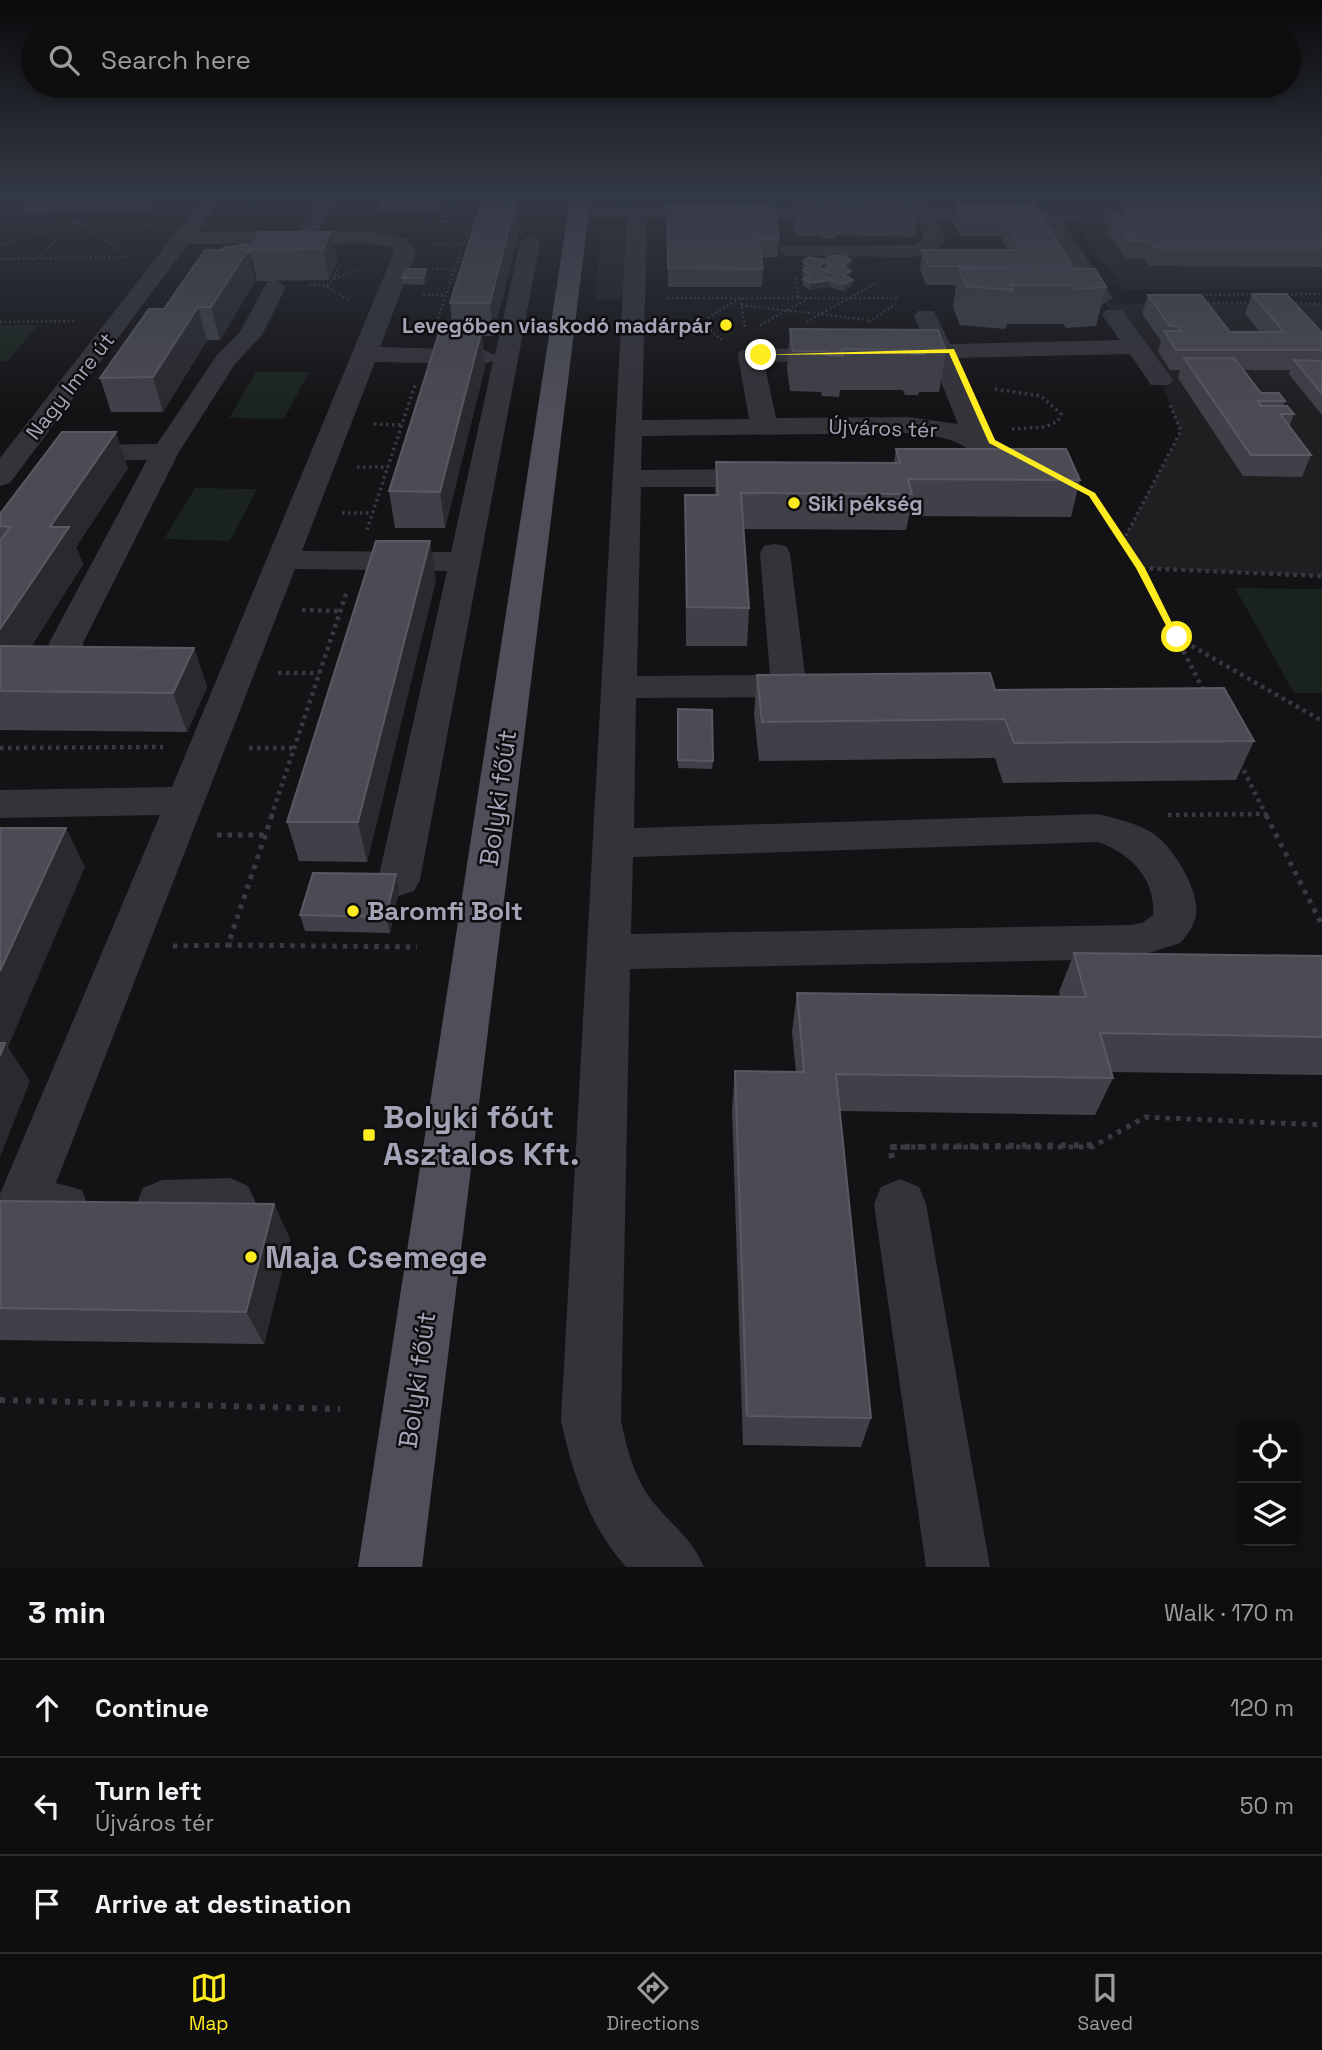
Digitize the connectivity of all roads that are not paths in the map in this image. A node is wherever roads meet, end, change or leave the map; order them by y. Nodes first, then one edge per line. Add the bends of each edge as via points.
1 (162, 267) edge
2 (399, 267) edge
3 (525, 267) edge
4 (571, 267) edge
5 (635, 267) edge
6 (1092, 267) edge
7 (275, 287) edge
8 (928, 321) road end
9 (1137, 347) junction
10 (947, 351) junction
11 (365, 354) junction
12 (507, 357) junction
13 (1160, 380) road end
14 (764, 426) junction
15 (628, 428) junction
16 (978, 439) junction
17 (165, 452) junction
18 (18, 454) junction
19 (0, 477) edge
20 (937, 477) edge
21 (626, 478) junction
22 (791, 478) edge
23 (775, 553) dead end
24 (283, 559) junction
25 (466, 562) junction
26 (119, 678) edge
27 (847, 685) edge
28 (789, 686) junction
29 (617, 687) junction
30 (185, 801) junction
31 (0, 804) edge
32 (611, 843) junction
33 (399, 880) dead end
34 (607, 951) junction
35 (230, 1203) edge
36 (900, 1205) road end
37 (390, 1567) edge
38 (672, 1567) edge
39 (958, 1567) edge

1 - 18 street, Nagy Imre út
2 - 11 street
3 - 12 street
4 - 37 main road, Bolyki főút
5 - 15 street
6 - 9 street via 1105,303
7 - 17 street via 250,335 226,360
8 - 10 street
9 - 10 street
9 - 13 street
10 - 14 street via 750,355
10 - 16 street
11 - 12 street
11 - 24 street
12 - 25 street
14 - 15 street, Újváros tér
14 - 16 street, Újváros tér via 908,425 951,430
15 - 21 street
16 - 20 street, Újváros tér via 995,459 978,472
17 - 18 street
17 - 26 street via 66,643 65,661 72,674
18 - 19 street, Nagy Imre út
21 - 22 street
21 - 29 street
23 - 28 street
24 - 25 street
24 - 30 street
25 - 33 street
27 - 28 street
28 - 29 street
29 - 32 street
30 - 31 street
30 - 35 street via 20,1209
32 - 34 street
32 - 34 street via 1098,828 1143,847 1156,861 1176,904 1175,919 1165,932 1150,940 1130,942
34 - 38 street via 590,1421 609,1492 641,1540
36 - 39 street

